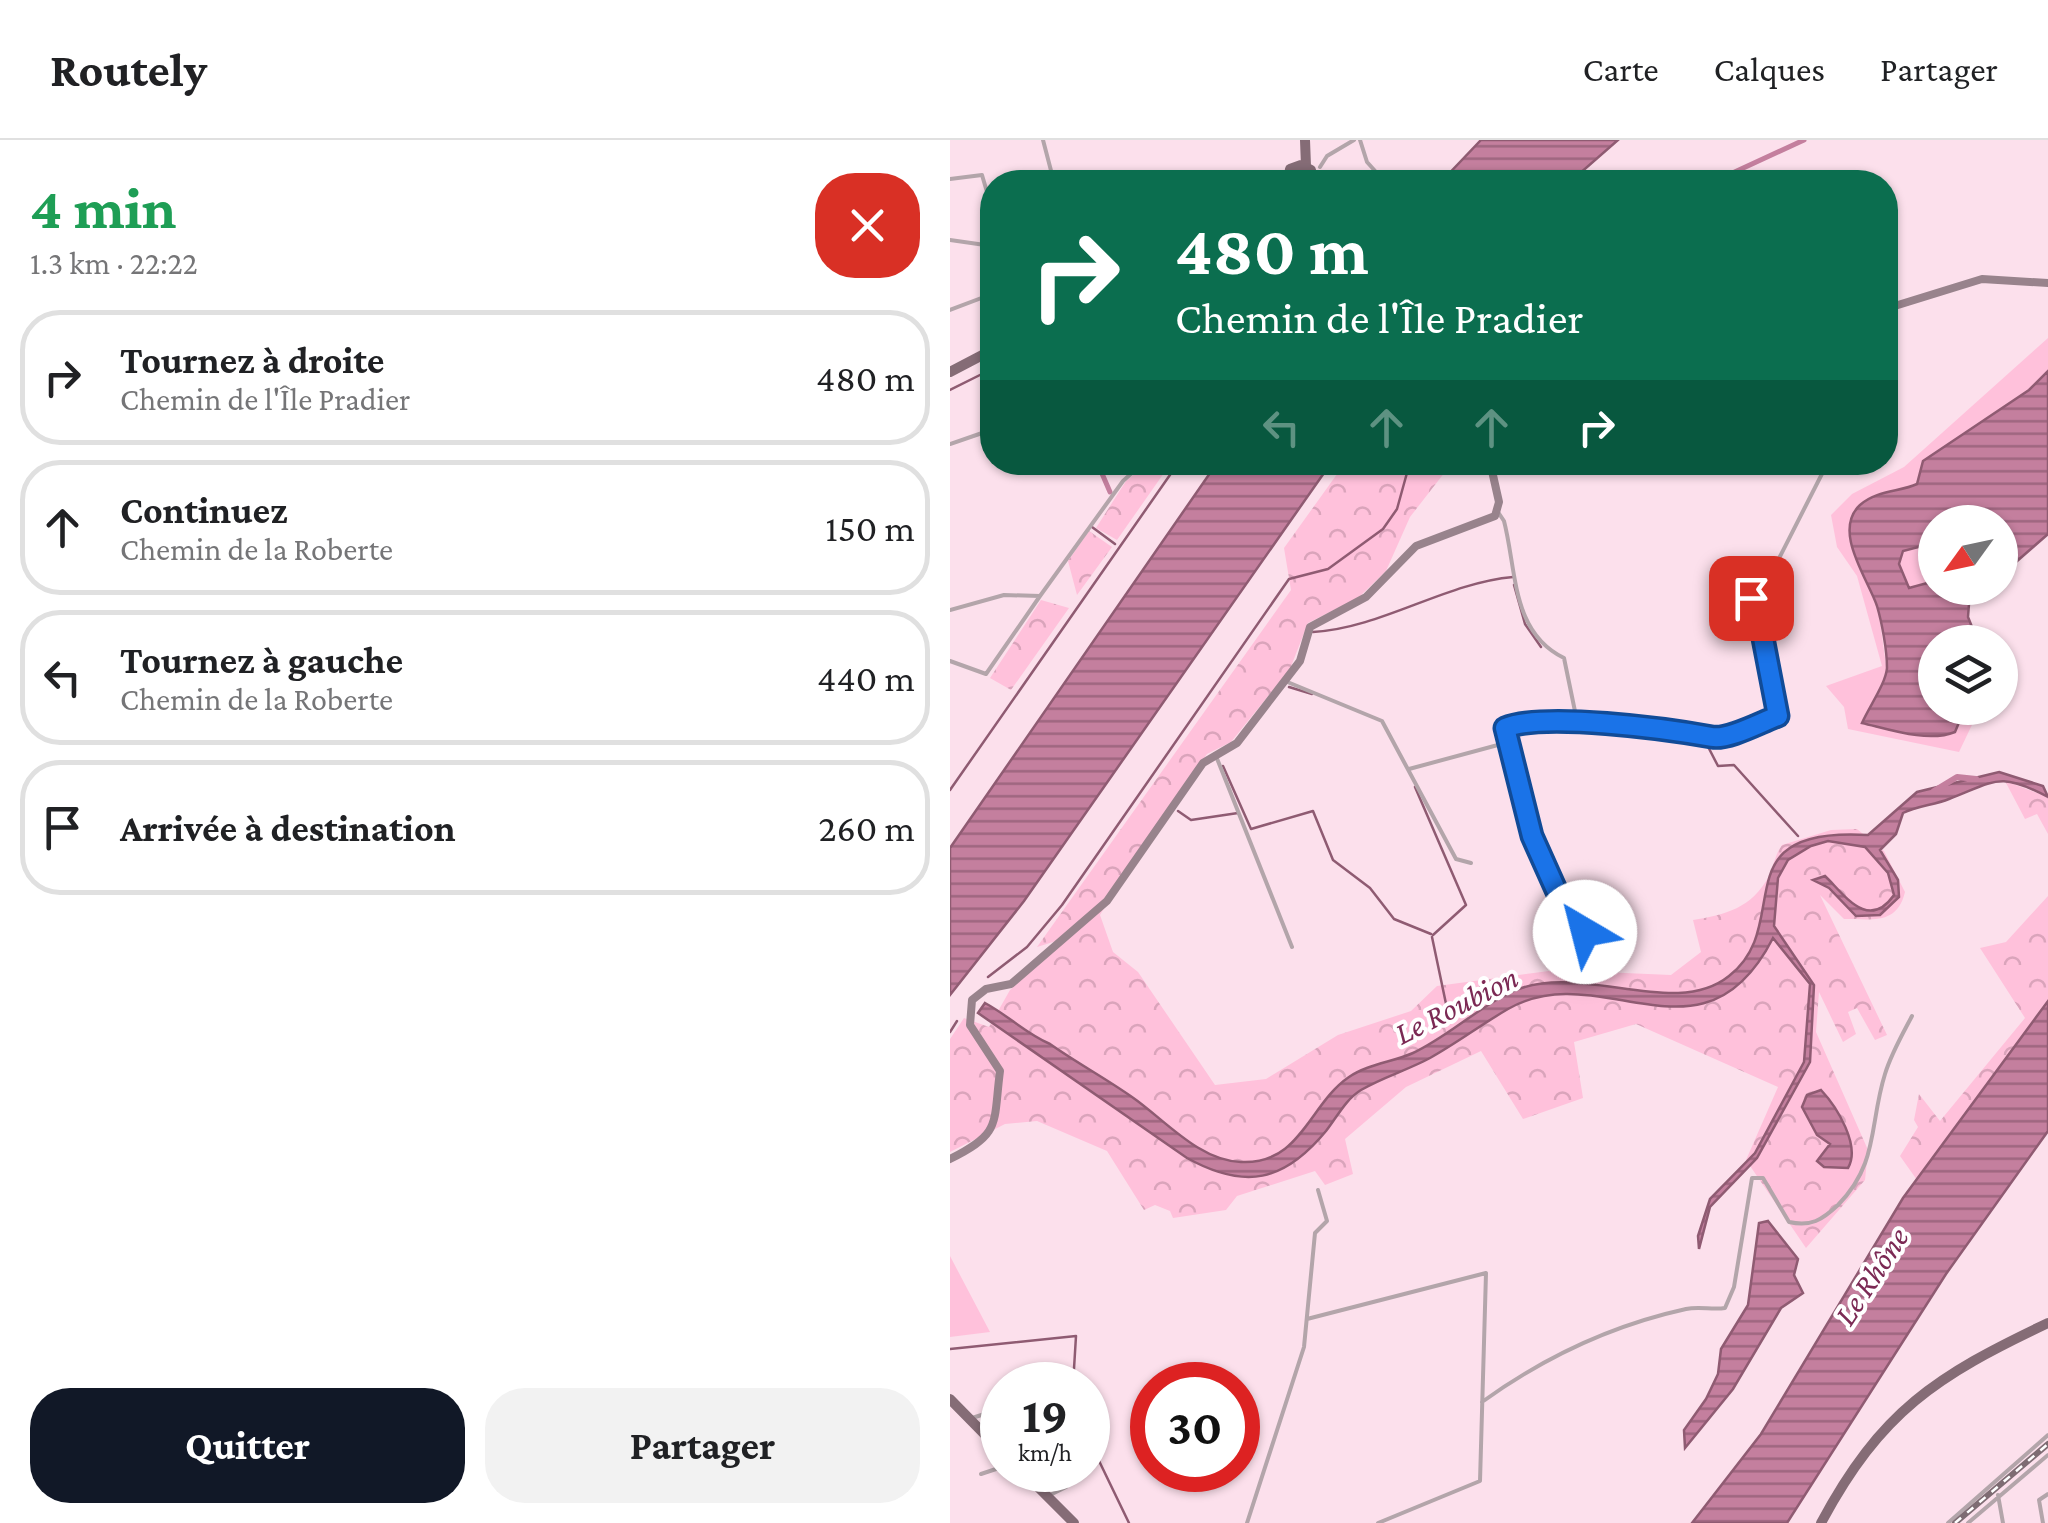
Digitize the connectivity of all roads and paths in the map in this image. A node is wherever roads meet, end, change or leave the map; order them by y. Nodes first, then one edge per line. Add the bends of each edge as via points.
1 (1044, 140) edge
2 (1303, 140) edge
3 (1357, 140) edge
4 (1051, 170) edge
5 (1311, 170) edge
6 (1312, 170) edge
7 (1371, 170) edge
8 (980, 174) edge
9 (950, 179) edge
10 (950, 240) edge
11 (980, 244) edge
12 (2048, 283) edge
13 (980, 299) edge
14 (1898, 305) edge
15 (950, 310) edge
16 (980, 356) edge
17 (950, 372) edge
18 (980, 434) edge
19 (950, 444) edge
20 (1129, 475) edge
21 (1492, 475) edge
22 (1821, 475) edge
23 (1498, 512) junction
24 (1040, 596) junction
25 (950, 610) edge
26 (950, 661) edge
27 (1285, 681) junction
28 (1576, 722) junction
29 (1509, 742) junction
30 (1216, 754) junction
31 (1409, 769) junction
32 (1471, 863) dead end
33 (1585, 932) dead end
34 (1292, 946) dead end
35 (1912, 1016) dead end
36 (950, 1159) edge
37 (1318, 1190) dead end
38 (1307, 1319) junction
39 (2048, 1323) edge
40 (950, 1399) edge
41 (1482, 1402) junction
42 (980, 1415) edge
43 (970, 1418) junction
44 (980, 1429) edge
45 (2048, 1435) edge
46 (2048, 1455) edge
47 (1042, 1492) edge
48 (1058, 1492) edge
49 (2048, 1494) edge
50 (1998, 1495) junction
51 (1048, 1498) junction
52 (1821, 1521) edge
53 (1074, 1523) edge
54 (1247, 1523) edge
55 (1378, 1523) edge
56 (1948, 1523) edge
57 (1968, 1523) edge
58 (2004, 1523) edge
59 (2043, 1523) edge

1 - 4 street
2 - 5 main road
3 - 6 street
3 - 7 street
8 - 9 street
10 - 11 street
12 - 14 street via 1982,278
13 - 15 street
16 - 17 main road
18 - 19 street
20 - 24 street
21 - 23 street
22 - 28 street via 1769,578 1748,602 1762,633 1778,716 1715,738
23 - 27 street via 1416,546 1366,596 1310,627 1300,662
23 - 28 street via 1524,618 1564,658
24 - 25 street via 1004,596
24 - 26 street via 986,674
27 - 30 street via 1237,743
27 - 31 street via 1382,721
28 - 29 street via 1509,725
29 - 31 street
29 - 33 street via 1532,836 1566,912 1582,920
30 - 34 street
30 - 36 street via 1203,763 1108,902 1011,984 972,1000 970,1025 1000,1070 993,1126 982,1143
31 - 32 street via 1456,859
35 - 41 street via 1885,1073 1858,1183 1822,1219 1802,1225 1789,1222 1764,1178 1752,1178 1730,1303 1626,1325 1575,1346
37 - 38 street via 1327,1221 1315,1233
38 - 41 street via 1485,1270
38 - 54 street via 1295,1379
39 - 52 main road via 1959,1367 1907,1404 1852,1467
40 - 43 main road
41 - 55 street via 1480,1480
42 - 43 street
43 - 44 main road
45 - 56 street
46 - 50 street
47 - 51 main road
48 - 51 street
49 - 59 street via 2040,1500
50 - 57 street
50 - 58 street
51 - 53 main road

